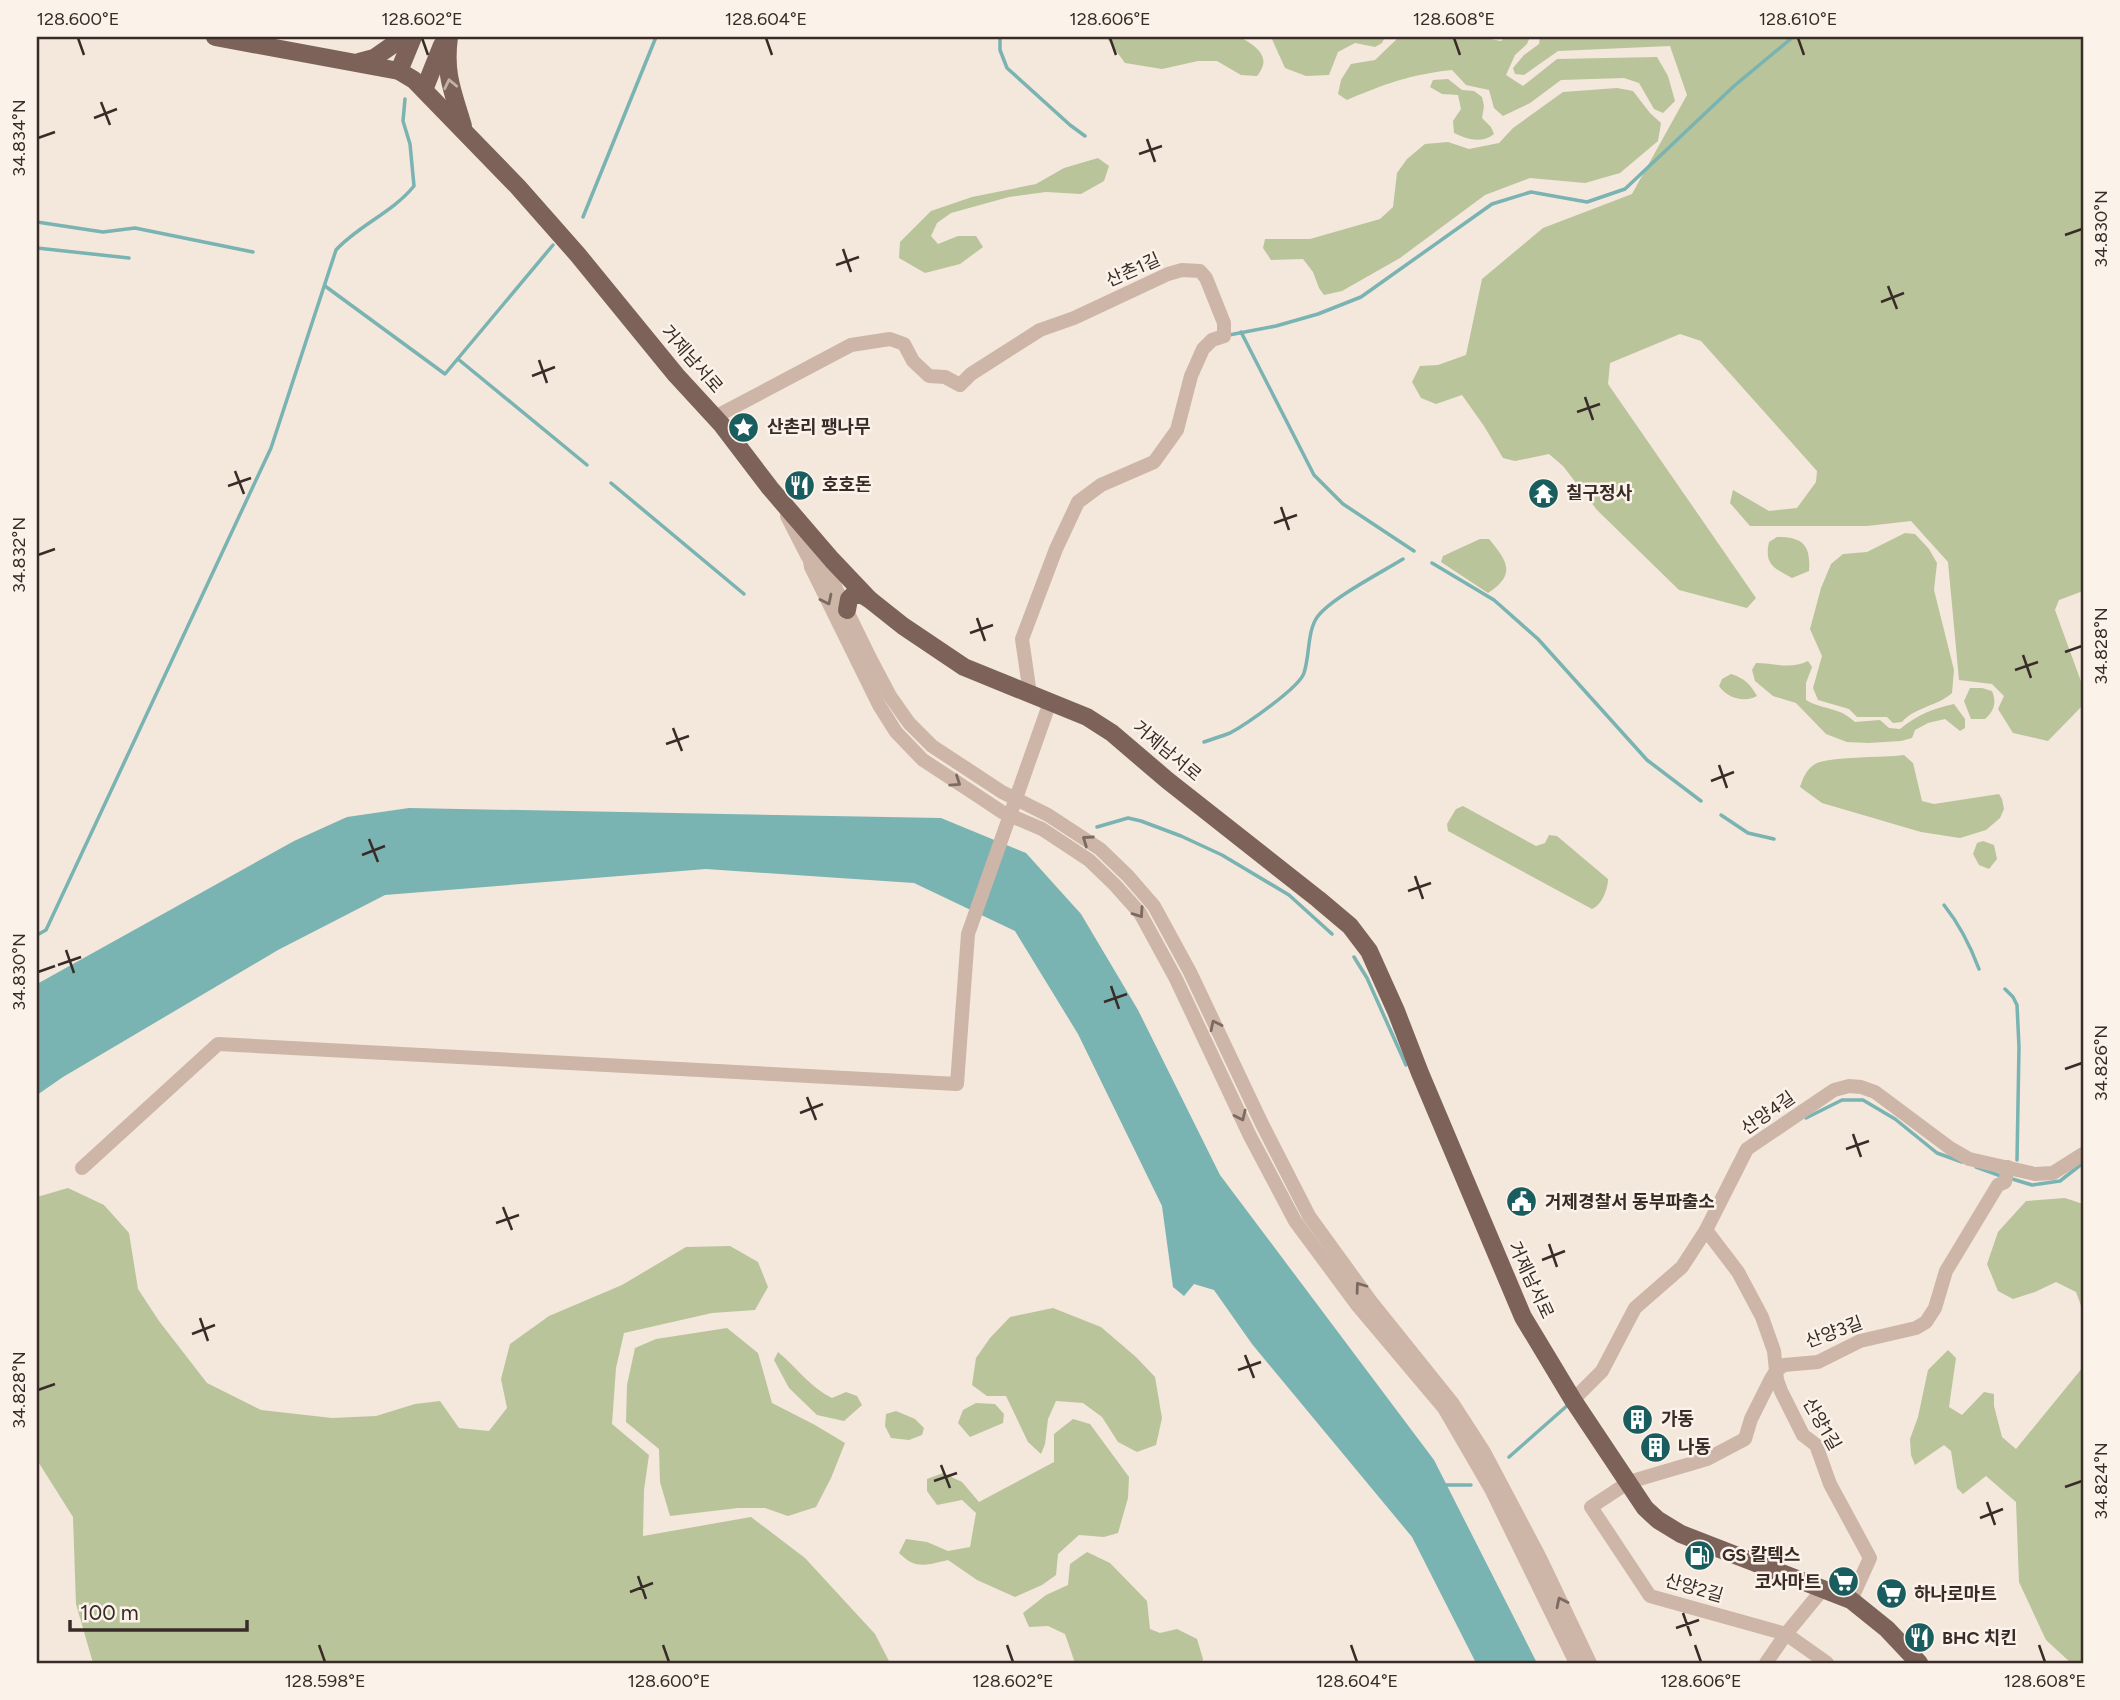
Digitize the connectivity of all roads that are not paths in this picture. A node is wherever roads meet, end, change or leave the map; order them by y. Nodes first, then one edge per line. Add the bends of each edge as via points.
1 (215, 37) edge
2 (404, 37) edge
3 (413, 37) edge
4 (447, 37) edge
5 (355, 62) junction
6 (399, 71) junction
7 (424, 90) junction
8 (464, 130) junction
9 (715, 417) junction
10 (770, 488) junction
11 (817, 555) junction
12 (869, 599) junction
13 (847, 610) junction
14 (1030, 694) junction
15 (1050, 702) junction
16 (1016, 799) junction
17 (1007, 822) junction
18 (2083, 1154) edge
19 (82, 1168) dead end
20 (2007, 1174) junction
21 (1706, 1230) junction
22 (1776, 1371) junction
23 (1573, 1400) junction
24 (1629, 1482) junction
25 (1823, 1589) junction
26 (1851, 1600) junction
27 (1786, 1634) junction
28 (1576, 1663) edge
29 (1590, 1663) edge
30 (1766, 1663) edge
31 (1826, 1663) edge
32 (1919, 1663) edge

1 - 5 main road, 거제남서로
2 - 5 main road via 374,58
3 - 6 main road
4 - 7 main road
8 -> 4 main road via 449,83
5 - 6 main road, 거제남서로
6 - 7 main road, 거제남서로
7 - 8 main road, 거제남서로
8 - 9 main road, 거제남서로 via 578,255
9 - 10 main road, 거제남서로
9 - 14 street, 산촌1길 via 852,345 890,339 904,344 929,376 945,377 960,386 971,374 1040,330 1168,274 1200,271 1224,323 1224,336 1203,349 1177,430 1154,462 1101,485 1078,502 1022,639
10 - 11 street
10 - 11 main road, 거제남서로 via 812,537
11 - 12 main road, 거제남서로
11 - 13 street
11 -> 17 street via 879,705 896,732 923,760 994,807
12 - 13 main road via 853,595
12 - 14 main road, 거제남서로 via 964,667
13 - 16 street via 909,723 932,746
14 - 15 main road, 거제남서로
15 - 16 street
15 - 23 main road, 거제남서로 via 1112,733 1350,926 1369,951 1523,1317
16 - 17 street
29 -> 16 street via 1484,1452 1453,1404 1309,1216 1154,906 1100,849
17 - 19 street via 968,934 957,1084 218,1044
17 -> 28 street via 1042,830 1089,860 1140,913 1295,1221 1358,1306 1444,1408 1491,1489
18 - 20 street, 산양4길 via 2053,1173
20 - 21 street, 산양4길 via 1950,1148 1875,1093 1849,1086 1834,1090 1747,1149
20 - 22 street, 산양3길 via 1946,1270 1926,1322 1860,1342 1818,1362 1784,1365
21 - 22 street, 산양1길 via 1738,1272 1762,1318
21 - 23 street, 산양4길 via 1682,1267 1635,1308 1602,1371
22 - 24 street via 1745,1439 1707,1459
22 - 26 street, 산양1길 via 1803,1435 1816,1446 1830,1484 1870,1558
23 - 24 main road, 거제남서로
24 - 25 main road, 거제남서로 via 1645,1508 1681,1534
24 - 27 street, 산양2길 via 1591,1507 1650,1595
25 - 26 main road, 거제남서로
25 - 27 street
26 - 32 main road, 거제남서로
27 - 30 street
27 - 31 street, 산양2길

